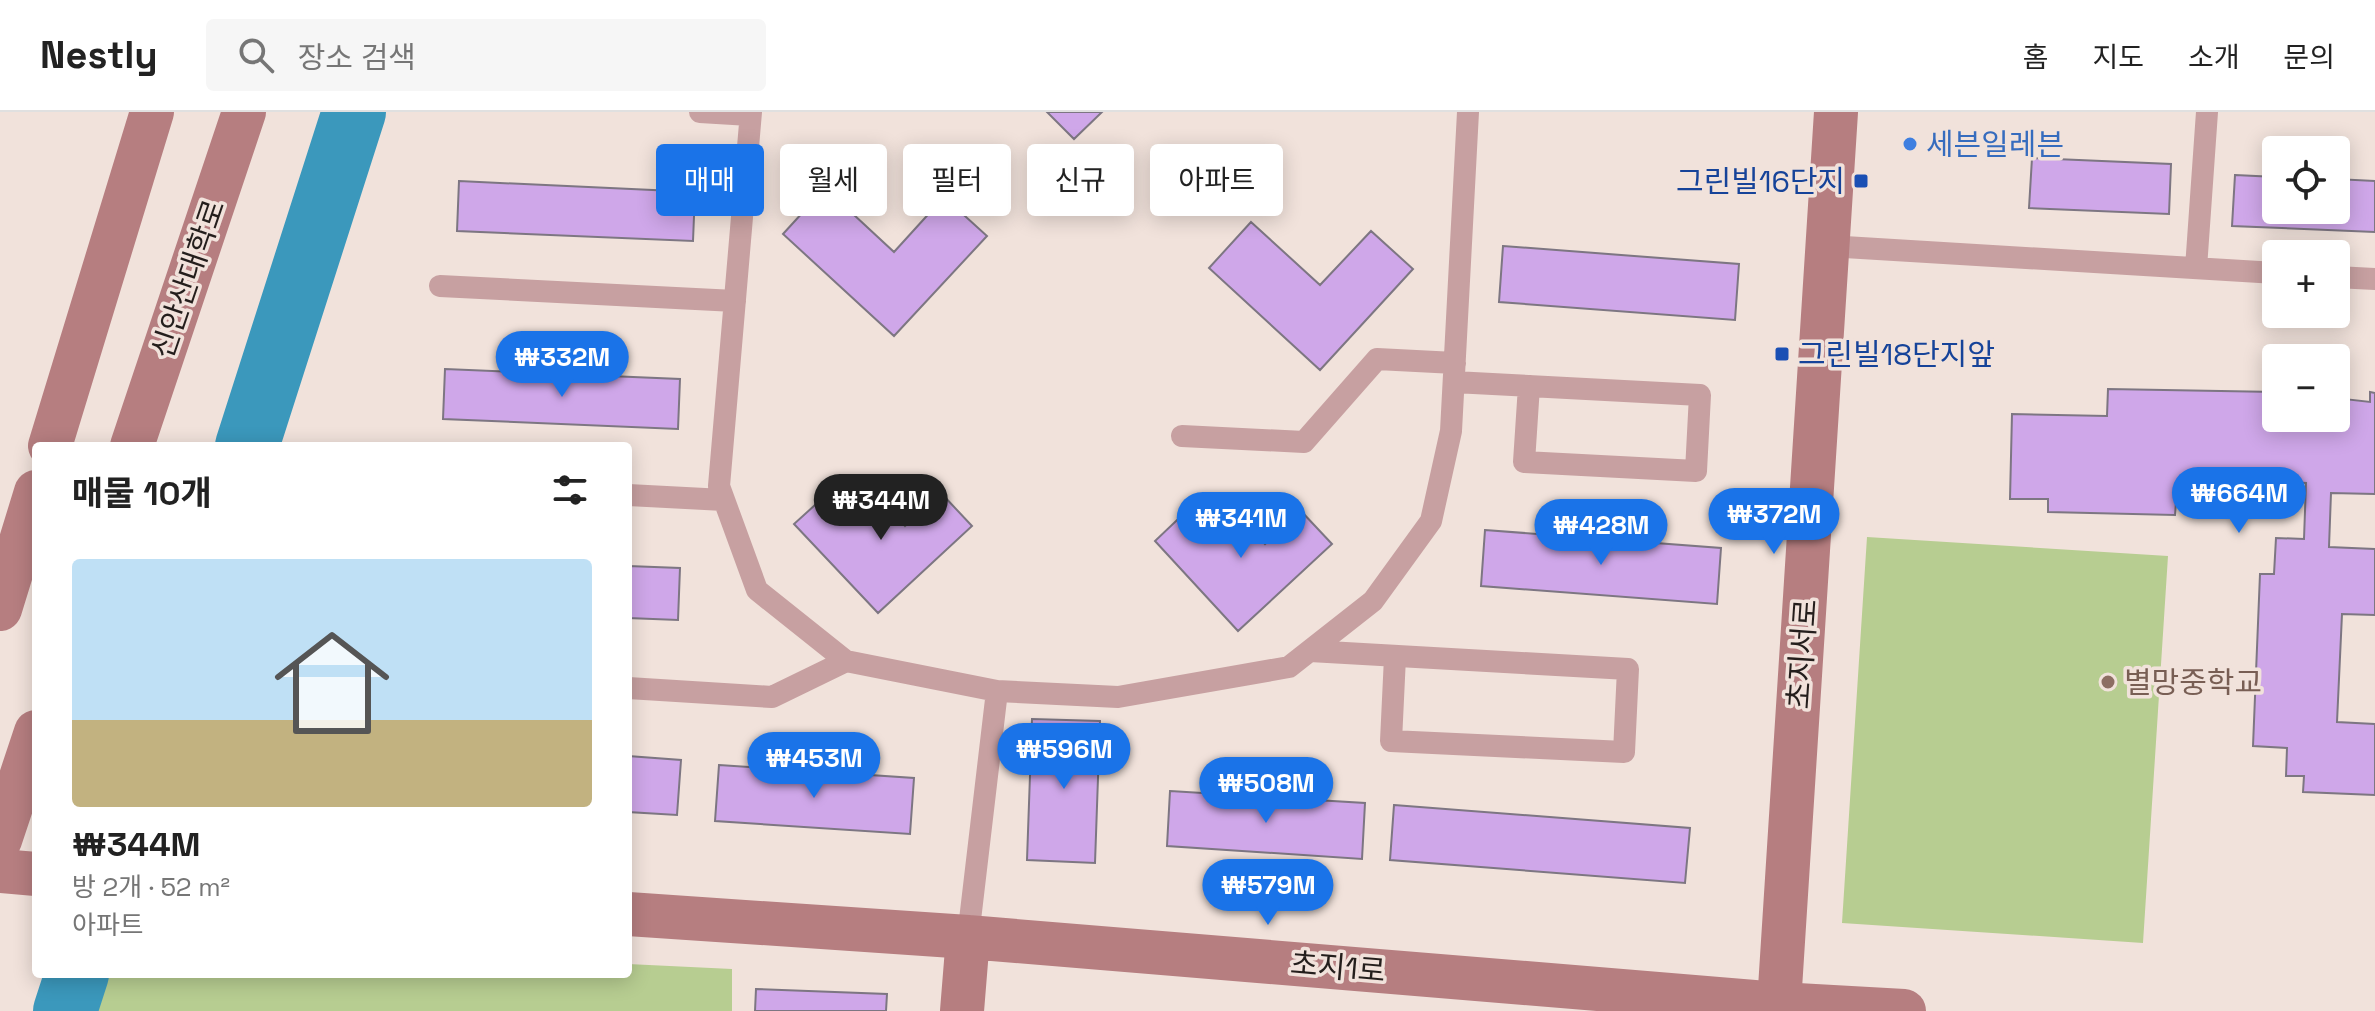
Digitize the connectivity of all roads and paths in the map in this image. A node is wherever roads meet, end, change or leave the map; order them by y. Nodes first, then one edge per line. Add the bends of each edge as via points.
1 (152, 112) edge
2 (244, 112) edge
3 (700, 112) edge
4 (1468, 112) edge
5 (1836, 112) edge
6 (2207, 112) edge
7 (750, 114) edge
8 (1828, 246) junction
9 (2196, 268) junction
10 (2262, 272) edge
11 (2350, 278) edge
12 (2375, 279) edge
13 (440, 286) dead end
14 (735, 301) junction
15 (1454, 373) junction
16 (1529, 386) junction
17 (1182, 436) dead end
18 (51, 442) edge
19 (133, 442) edge
20 (632, 495) edge
21 (724, 500) junction
22 (32, 505) edge
23 (0, 609) edge
24 (1310, 651) junction
25 (1395, 657) junction
26 (846, 661) junction
27 (632, 688) edge
28 (997, 691) junction
29 (32, 744) edge
30 (0, 840) edge
31 (0, 871) edge
32 (32, 874) edge
33 (632, 914) edge
34 (968, 937) junction
35 (1779, 1004) junction
36 (962, 1011) edge
37 (1904, 1011) edge

1 - 18 street
2 - 19 street, 신안산대학로
3 - 7 lane
4 - 15 lane
5 - 8 street, 초지서로
6 - 9 lane
7 - 14 lane
8 - 9 lane
8 - 35 street, 초지서로
9 - 10 lane
11 - 12 lane
13 - 14 lane
14 - 21 lane via 719,486
15 - 16 lane
15 - 17 lane via 1377,359 1304,442
15 - 24 lane via 1451,431 1431,521 1373,601
16 - 16 lane via 1524,462 1696,471 1700,395
20 - 21 lane
21 - 26 lane via 757,590
22 - 23 street
24 - 25 lane
24 - 28 lane via 1289,667 1118,697
25 - 25 lane via 1628,669 1624,752 1391,741
26 - 27 lane via 772,697
26 - 28 lane
28 - 34 lane
29 - 30 street
31 - 32 street
33 - 34 street, 초지1로
34 - 35 street, 초지1로
34 - 36 street
35 - 37 street, 초지1로

